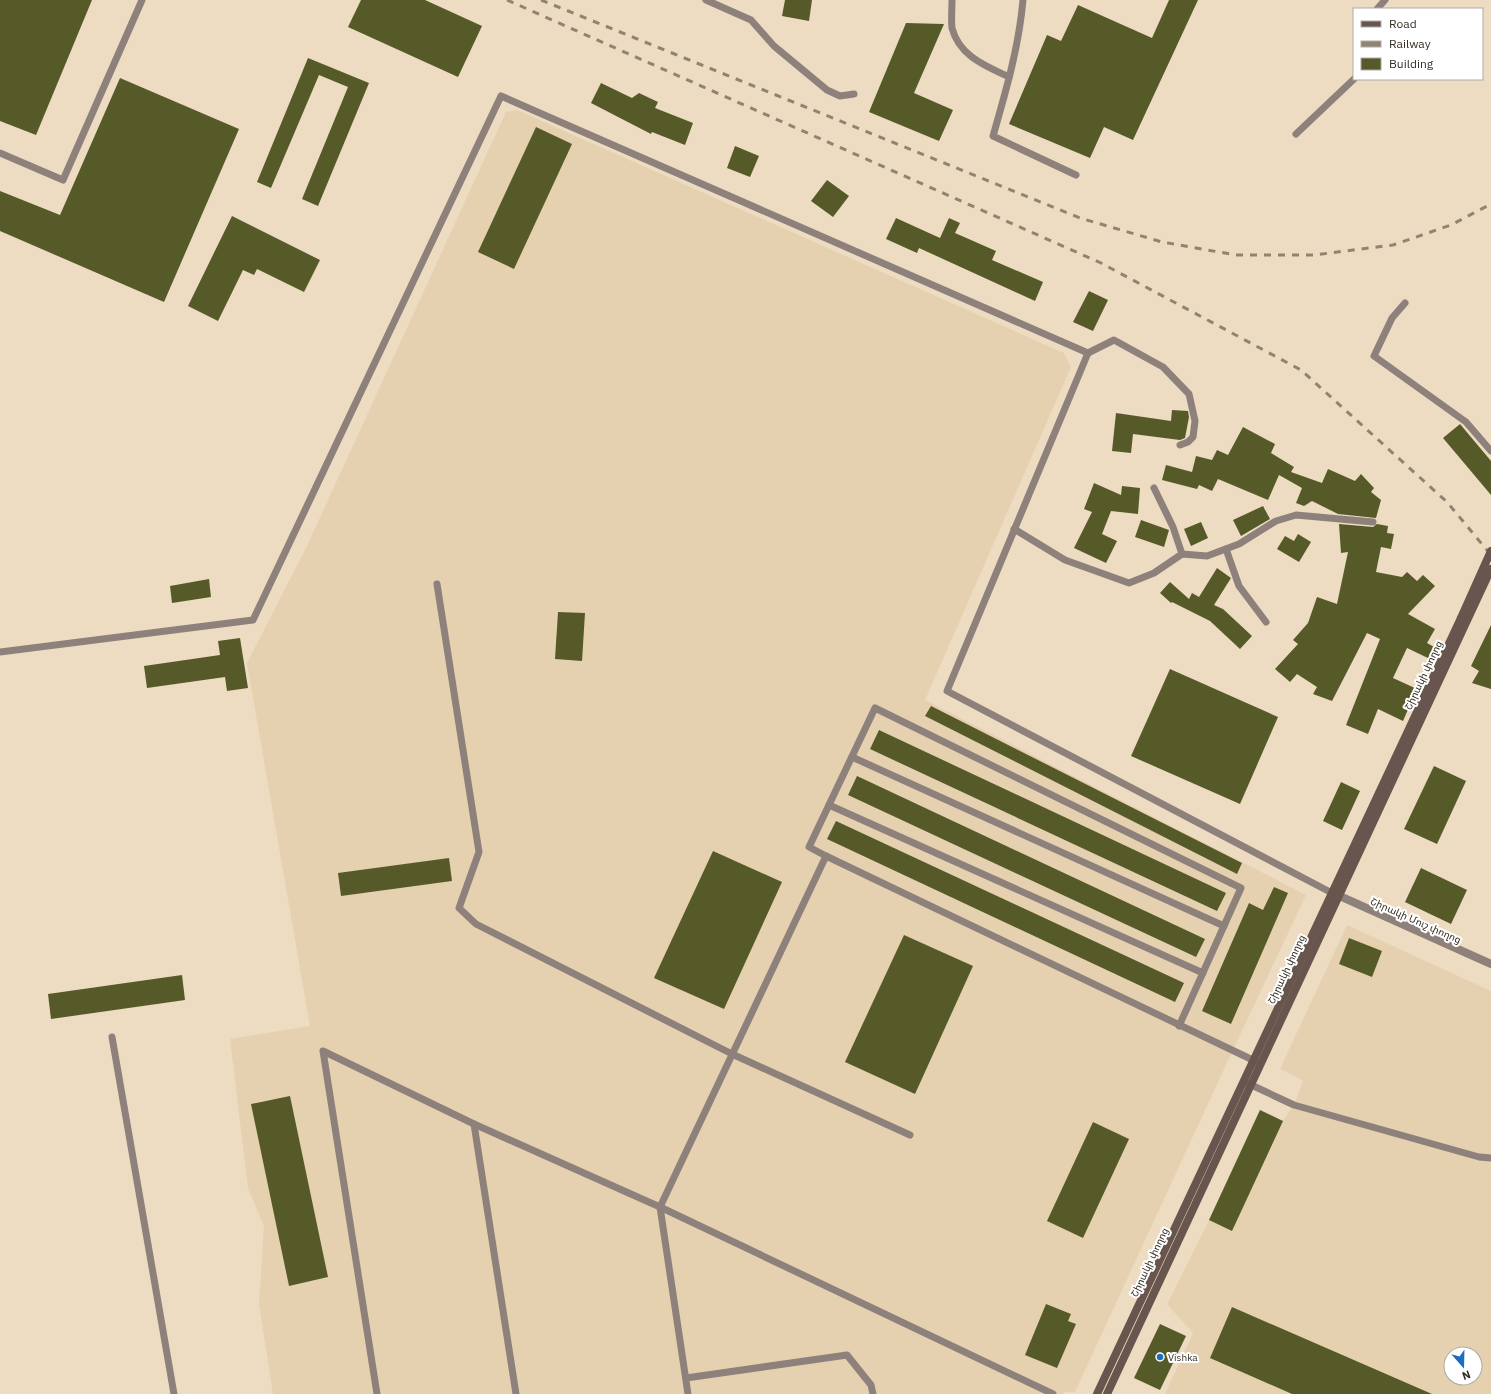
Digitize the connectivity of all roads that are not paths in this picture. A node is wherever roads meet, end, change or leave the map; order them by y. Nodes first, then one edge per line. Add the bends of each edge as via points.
1 (142, 0) edge
2 (706, 0) edge
3 (952, 0) edge
4 (1023, 0) edge
5 (1385, 0) edge
6 (1378, 8) edge
7 (1009, 77) junction
8 (1353, 80) edge
9 (854, 94) dead end
10 (1296, 134) dead end
11 (0, 153) edge
12 (1076, 175) dead end
13 (1405, 303) dead end
14 (1088, 353) junction
15 (1180, 445) dead end
16 (1491, 451) edge
17 (1154, 488) dead end
18 (1373, 522) dead end
19 (1014, 528) junction
20 (1226, 549) junction
21 (1491, 551) edge
22 (1182, 554) junction
23 (1491, 569) edge
24 (437, 584) dead end
25 (1464, 619) junction
26 (1266, 622) dead end
27 (0, 652) edge
28 (852, 757) junction
29 (829, 805) junction
30 (826, 856) junction
31 (1336, 895) junction
32 (1224, 926) junction
33 (1491, 964) edge
34 (1203, 973) junction
35 (1179, 1026) junction
36 (112, 1037) dead end
37 (732, 1054) junction
38 (1257, 1063) junction
39 (1248, 1083) junction
40 (474, 1124) junction
41 (910, 1135) dead end
42 (1491, 1158) edge
43 (660, 1207) junction
44 (686, 1378) junction
45 (174, 1394) edge
46 (377, 1394) edge
47 (516, 1394) edge
48 (688, 1394) edge
49 (873, 1394) edge
50 (1053, 1394) edge
51 (1097, 1394) edge
52 (1107, 1394) edge

1 - 11 lane via 63,180
2 - 9 lane via 751,20 774,46 827,90 840,96
3 - 7 lane via 952,28 963,52 988,68
4 - 7 lane via 1020,28
5 - 6 lane
7 - 12 lane via 993,136
8 - 10 lane
13 - 16 lane via 1392,318 1374,356 1466,422
14 - 15 lane via 1114,340 1163,367 1188,394 1195,421 1193,437
14 - 19 lane
14 - 27 lane via 501,96 253,620
17 - 22 lane via 1173,527
18 - 20 lane via 1296,515 1276,521
19 - 22 lane via 1065,560 1129,583 1154,573
19 - 31 lane via 947,691
20 - 22 lane via 1207,556
20 - 26 lane via 1239,586
21 - 25 main road, Շիրակի փողոց, bridge
23 - 25 main road, Շիրակի փողոց
24 - 37 lane via 479,852 459,908 476,924
25 - 31 main road, Շիրակի փողոց
28 - 29 lane
28 - 32 lane
28 - 32 lane via 875,708 1241,888
29 - 30 lane via 809,847
29 - 34 lane
30 - 35 lane
30 - 37 lane
31 - 33 street, Շիրակի Մուշ փողոց
31 - 38 main road, Շիրակի փողոց
32 - 34 lane
34 - 35 lane
35 - 38 lane
36 - 45 lane
37 - 41 lane
37 - 43 lane
38 - 39 main road, Շիրակի փողոց
39 - 42 lane via 1294,1105
39 - 51 main road, Շիրակի փողոց
39 - 52 main road, Շիրակի փողոց
40 - 43 lane
40 - 46 lane via 323,1051
40 - 47 lane
43 - 44 lane
43 - 50 lane
44 - 48 lane
44 - 49 lane via 847,1355 871,1385

